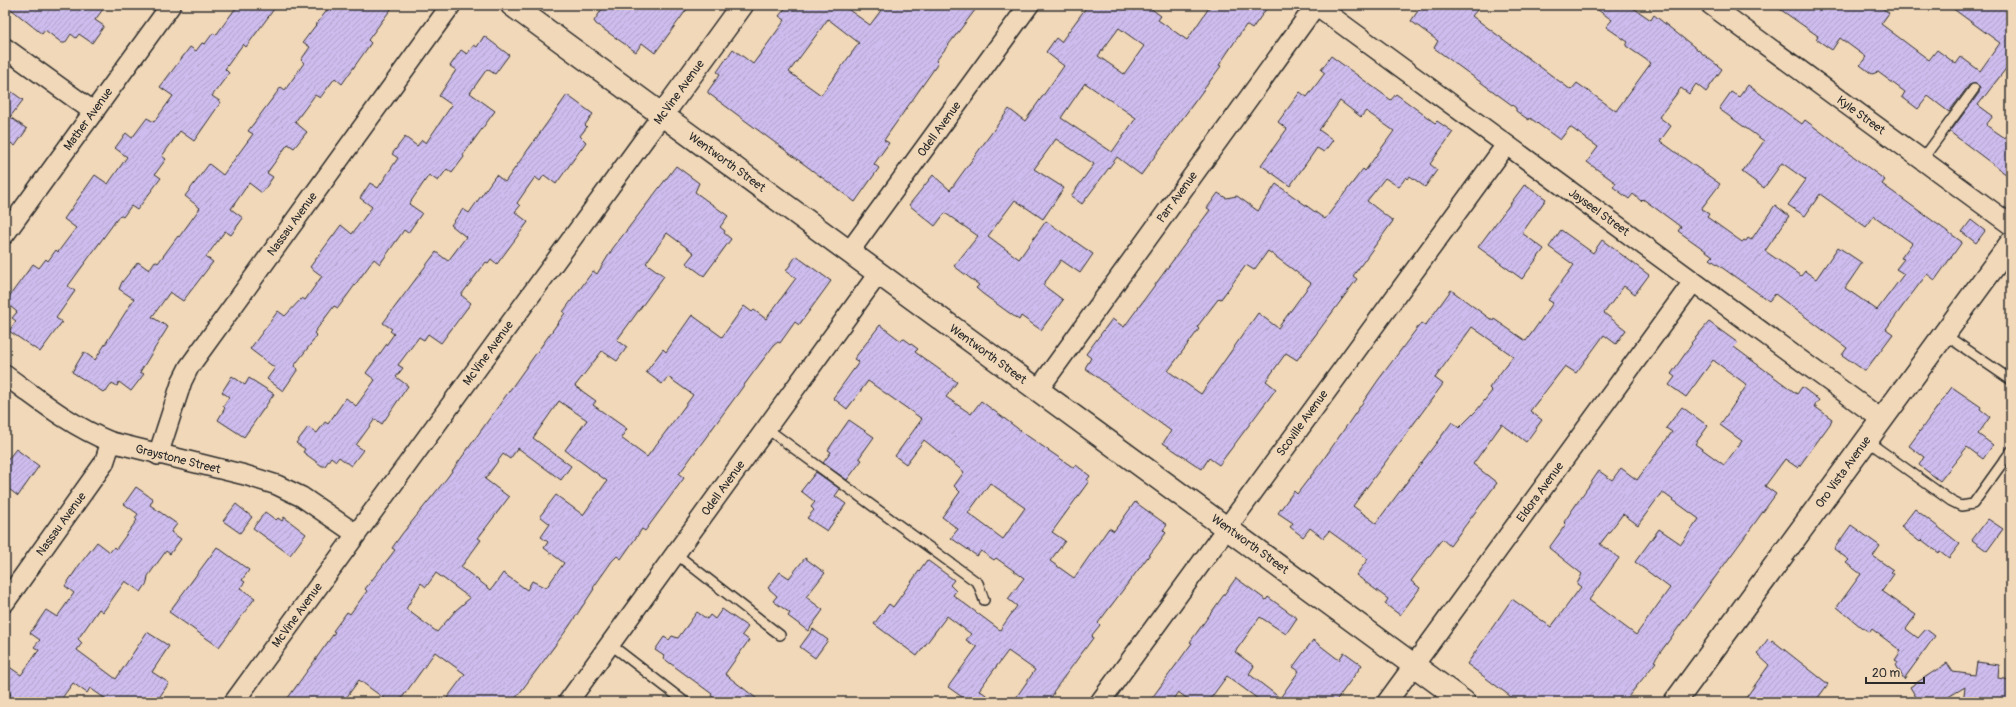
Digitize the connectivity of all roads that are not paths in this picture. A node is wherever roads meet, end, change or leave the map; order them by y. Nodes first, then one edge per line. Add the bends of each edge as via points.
1 (171, 5) edge
2 (451, 5) edge
3 (512, 5) edge
4 (742, 5) edge
5 (1029, 5) edge
6 (1316, 5) edge
7 (1711, 5) edge
8 (5, 48) edge
9 (1974, 89) dead end
10 (94, 112) junction
11 (662, 115) junction
12 (1506, 145) junction
13 (1922, 160) junction
14 (2011, 225) edge
15 (5, 234) edge
16 (2011, 243) edge
17 (849, 252) junction
18 (878, 274) junction
19 (1693, 282) junction
20 (1944, 334) junction
21 (5, 375) edge
22 (2011, 380) edge
23 (1038, 390) junction
24 (1881, 420) junction
25 (766, 428) junction
26 (1866, 440) junction
27 (111, 442) junction
28 (2011, 452) edge
29 (158, 455) junction
30 (1226, 526) junction
31 (356, 534) junction
32 (676, 554) junction
33 (984, 600) dead end
34 (5, 602) edge
35 (780, 635) dead end
36 (610, 644) junction
37 (1413, 664) junction
38 (234, 702) edge
39 (568, 702) edge
40 (686, 702) edge
41 (1100, 702) edge
42 (1386, 702) edge
43 (1464, 702) edge
44 (1675, 702) edge

1 - 10 street, Mather Avenue
2 - 29 street, Nassau Avenue via 189,367
3 - 11 street, Wentworth Street
4 - 11 street, McVine Avenue
5 - 17 street, Odell Avenue
6 - 12 street, Jayseel Street
6 - 23 street, Parr Avenue
7 - 13 street, Kyle Street
8 - 10 street
9 - 13 lane
10 - 15 street, Mather Avenue
11 - 17 street, Wentworth Street
11 - 31 street, McVine Avenue
12 - 19 street, Jayseel Street
12 - 30 street, Scoville Avenue
13 - 14 street, Kyle Street
16 - 20 street, Oro Vista Avenue
17 - 18 street, Wentworth Street
18 - 23 street, Wentworth Street
18 - 25 street, Odell Avenue
19 - 24 street, Jayseel Street
19 - 37 street, Eldora Avenue
20 - 22 lane
20 - 24 street, Oro Vista Avenue
21 - 27 street, Graystone Street via 64,418 94,436
23 - 30 street, Wentworth Street
24 - 26 street, Oro Vista Avenue
25 - 32 street, Odell Avenue
25 - 33 lane via 967,574 978,583
26 - 28 lane via 1961,506 1973,504
26 - 44 street, Oro Vista Avenue
27 - 29 street, Graystone Street
27 - 34 street, Nassau Avenue via 104,463
29 - 31 street, Graystone Street via 245,475 276,485 302,497
30 - 37 street, Wentworth Street
30 - 41 street, Scoville Avenue
31 - 38 street, McVine Avenue
32 - 35 lane
32 - 36 street, Odell Avenue
36 - 39 street, Odell Avenue
36 - 40 lane
37 - 42 street, Eldora Avenue
37 - 43 street, Wentworth Street

